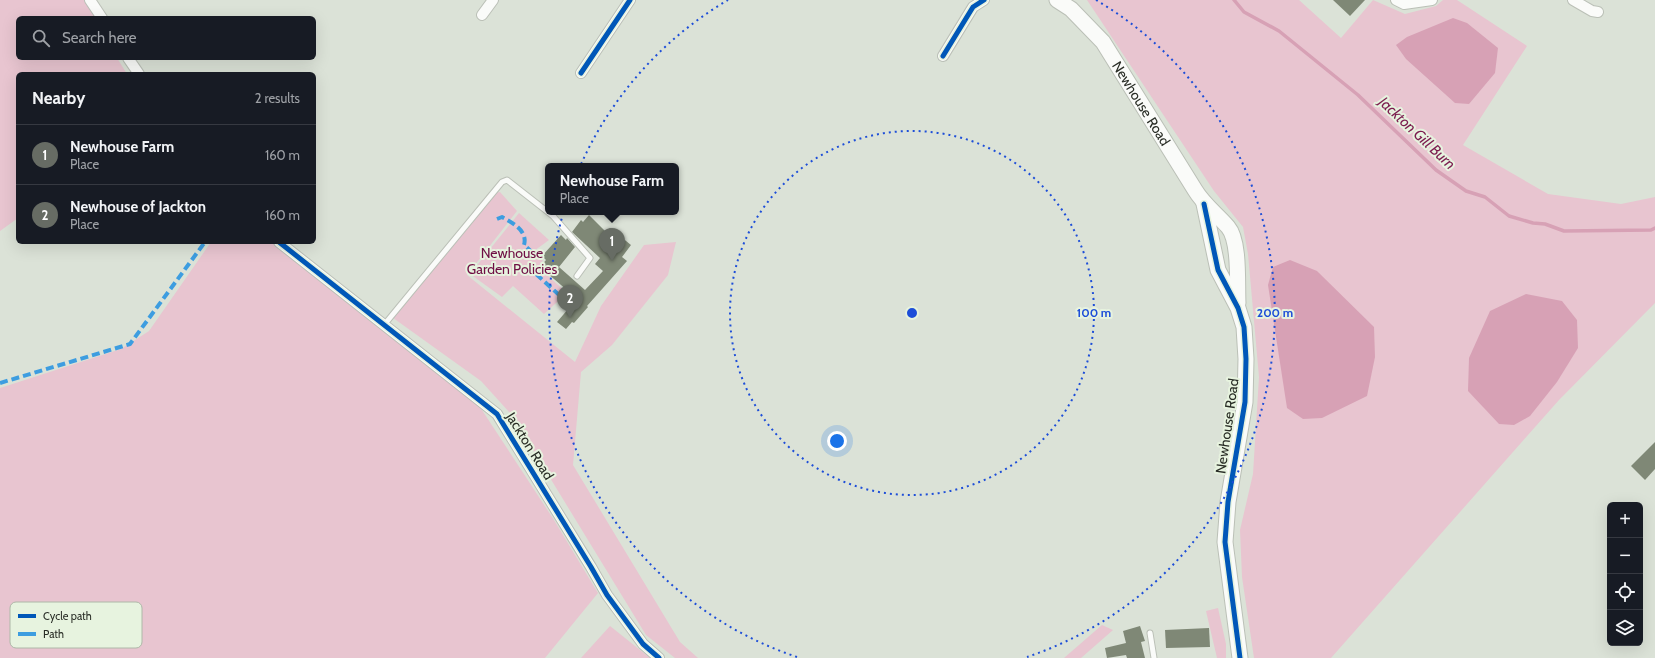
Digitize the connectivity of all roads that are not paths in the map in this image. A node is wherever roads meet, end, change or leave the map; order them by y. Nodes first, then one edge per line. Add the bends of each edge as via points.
1 (90, 0) edge
2 (493, 0) edge
3 (630, 0) edge
4 (984, 0) edge
5 (1057, 0) edge
6 (1396, 0) edge
7 (1432, 0) edge
8 (1573, 0) edge
9 (973, 4) edge
10 (1069, 4) edge
11 (1598, 12) dead end
12 (482, 15) dead end
13 (101, 16) edge
14 (943, 56) dead end
15 (129, 60) edge
16 (138, 72) edge
17 (582, 73) dead end
18 (1204, 204) junction
19 (545, 210) edge
20 (552, 215) edge
21 (282, 244) edge
22 (577, 276) dead end
23 (1238, 308) junction
24 (384, 325) junction
25 (1150, 632) dead end
26 (659, 658) edge
27 (1154, 658) edge
28 (1240, 658) edge

1 - 13 street
2 - 12 street
3 - 17 street
4 - 9 street
5 - 10 street, Newhouse Road
6 - 7 street via 1404,4
8 - 11 street
9 - 14 street
10 - 18 street, Newhouse Road via 1103,42
15 - 16 street
18 - 23 street, Newhouse Road via 1218,270
18 - 23 street, Newhouse Road via 1229,228 1234,238
19 - 24 lane via 507,180 502,182
20 - 22 lane via 590,258
21 - 24 street, Jackton Road
23 - 28 street, Newhouse Road via 1244,327 1245,402 1228,502 1225,542
24 - 26 street, Jackton Road via 497,414 607,595 643,644
25 - 27 lane

